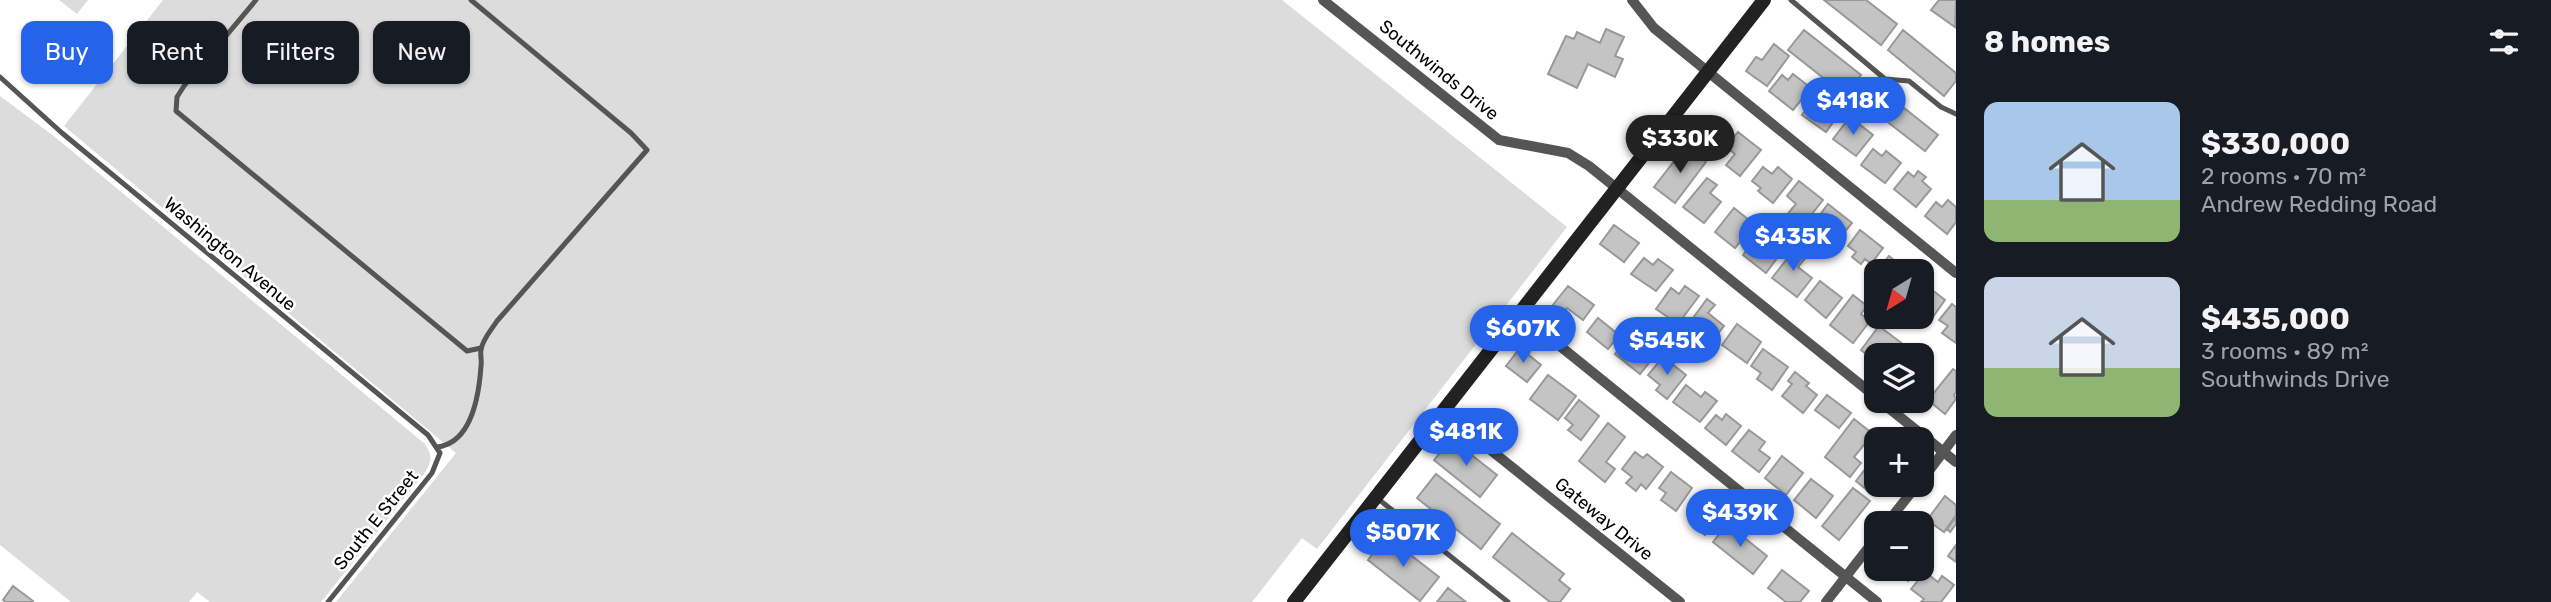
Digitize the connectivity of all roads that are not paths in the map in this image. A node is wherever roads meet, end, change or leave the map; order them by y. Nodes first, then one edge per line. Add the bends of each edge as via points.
1 (256, 0) edge
2 (471, 0) edge
3 (1323, 0) edge
4 (1632, 0) edge
5 (1764, 0) edge
6 (1791, 0) edge
7 (1708, 72) junction
8 (0, 77) edge
9 (1956, 114) edge
10 (1617, 188) junction
11 (1956, 273) edge
12 (1519, 313) junction
13 (481, 348) junction
14 (1864, 387) edge
15 (1442, 411) junction
16 (1895, 413) edge
17 (1956, 435) edge
18 (439, 450) junction
19 (1943, 452) junction
20 (1956, 462) edge
21 (1934, 464) edge
22 (1375, 496) junction
23 (1908, 497) edge
24 (1896, 511) edge
25 (1864, 554) edge
26 (1846, 577) junction
27 (328, 602) edge
28 (1294, 602) edge
29 (1508, 602) edge
30 (1679, 602) edge
31 (1826, 602) edge
32 (1877, 602) edge

1 - 13 lane via 184,86 176,111 467,351
2 - 13 lane via 647,150 497,321
3 - 10 street, Southwinds Drive via 1499,141 1568,153
4 - 7 street via 1654,28
5 - 7 street
6 - 9 lane via 1885,79 1909,81
7 - 10 street
7 - 11 street
8 - 18 lane, Washington Avenue via 428,435
10 - 12 street
10 - 14 street, Southwinds Drive
12 - 15 street
12 - 26 street
13 - 18 lane via 471,418 457,439
15 - 22 street
15 - 30 street, Gateway Drive
16 - 19 street
17 - 19 street
18 - 27 lane, South E Street via 432,472
19 - 20 street
19 - 21 street
22 - 28 street
22 - 29 lane
23 - 24 street
25 - 26 street
26 - 31 street
26 - 32 street

